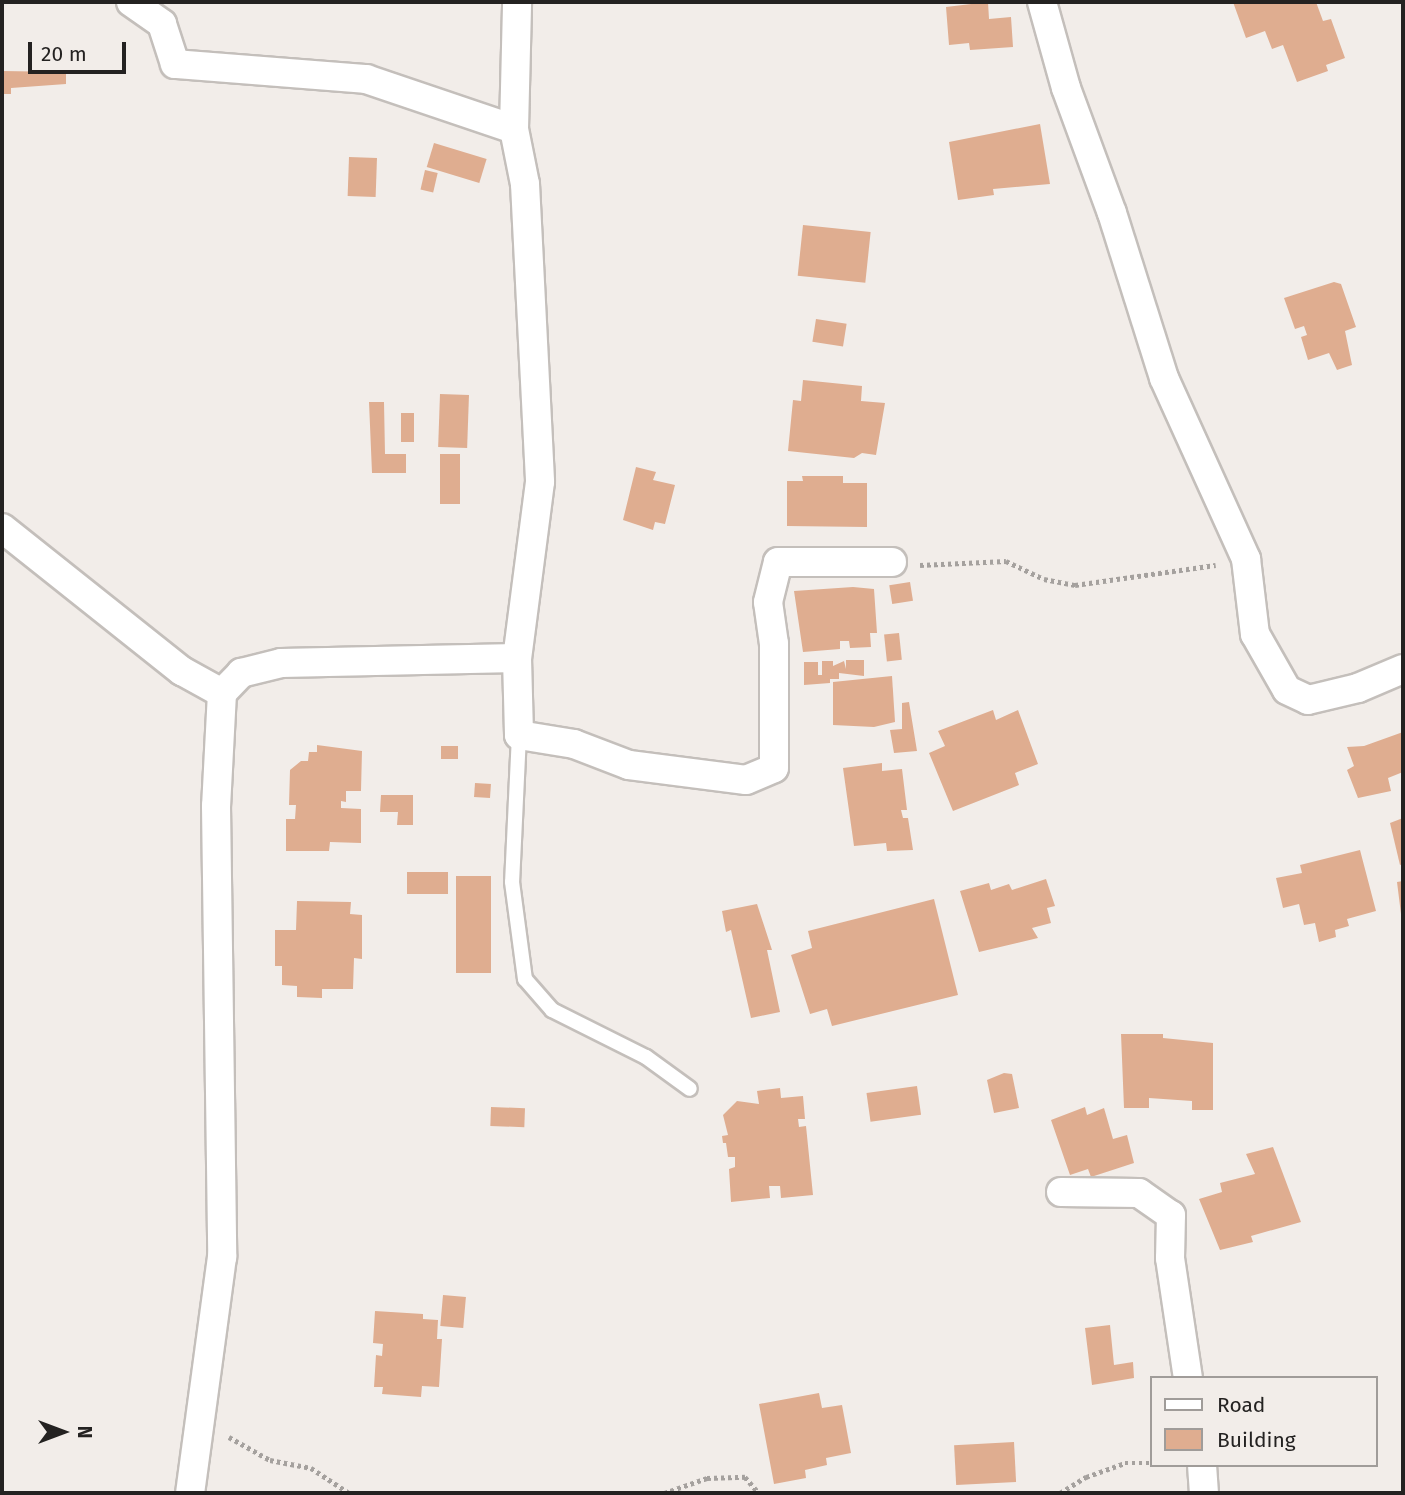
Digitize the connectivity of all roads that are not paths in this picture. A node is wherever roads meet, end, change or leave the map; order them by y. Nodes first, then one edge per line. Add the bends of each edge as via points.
1 (131, 2) edge
2 (517, 2) edge
3 (1042, 2) edge
4 (514, 129) junction
5 (2, 528) edge
6 (891, 562) road end
7 (517, 658) junction
8 (1403, 669) edge
9 (222, 693) junction
10 (519, 735) junction
11 (690, 1089) dead end
12 (1061, 1192) dead end
13 (1188, 1376) edge
14 (1202, 1467) edge
15 (190, 1493) edge
16 (1204, 1493) edge

1 - 4 street via 162,24 175,64 366,79
2 - 4 street
3 - 8 street via 1066,88 1164,378 1247,559 1255,634 1287,690 1308,700 1358,688
4 - 7 street via 525,184 540,482
5 - 9 street via 182,671
6 - 10 street via 778,562 768,602 774,644 774,768 747,780 629,765 574,744
7 - 9 street via 281,663 241,673
7 - 10 street
9 - 15 street via 216,806 222,1257
10 - 11 lane via 512,882 525,978 552,1010 646,1057
12 - 13 street via 1139,1194 1171,1214 1170,1258
14 - 16 street

